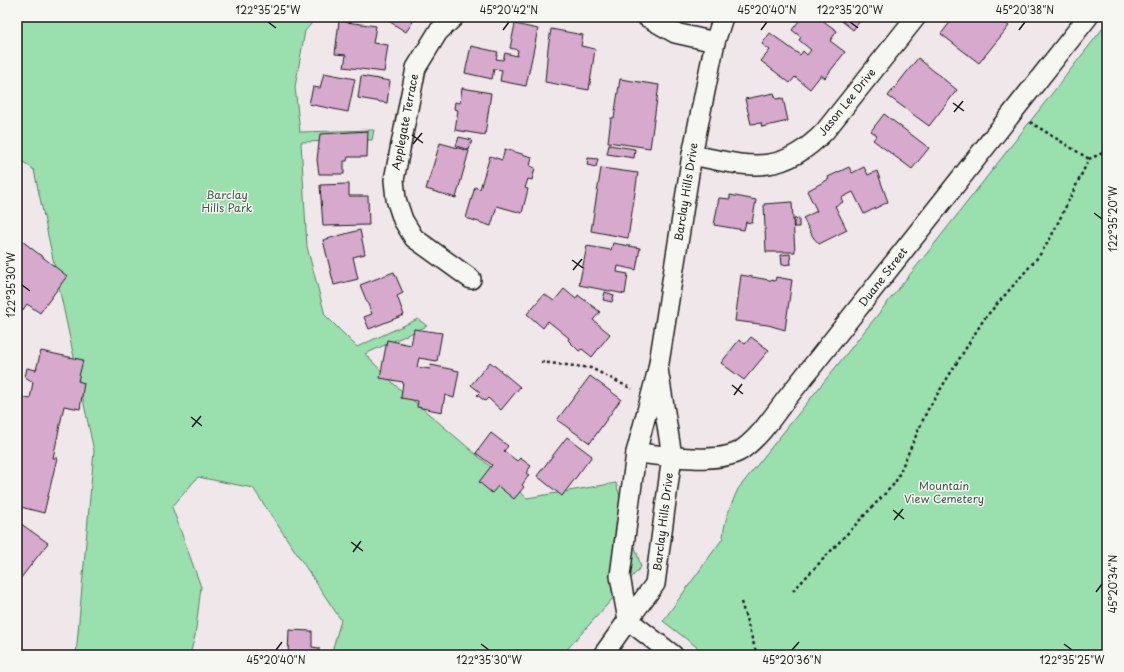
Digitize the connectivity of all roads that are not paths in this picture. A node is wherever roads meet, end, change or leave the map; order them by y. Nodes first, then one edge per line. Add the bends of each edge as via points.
1 (454, 17) edge
2 (647, 17) edge
3 (723, 17) edge
4 (916, 17) edge
5 (1088, 17) edge
6 (715, 42) junction
7 (692, 155) junction
8 (471, 279) dead end
9 (658, 369) junction
10 (636, 453) junction
11 (672, 456) junction
12 (628, 620) junction
13 (603, 655) edge
14 (674, 655) edge

1 - 8 street, Applegate Terrace via 438,32 416,68 394,180 396,199 414,238
2 - 6 street via 675,33
3 - 6 street, Barclay Hills Drive
4 - 7 street, Jason Lee Drive via 813,144 790,158 765,165 746,166
5 - 11 street, Duane Street via 775,414 744,449 729,456 715,458
6 - 7 street, Barclay Hills Drive
7 - 9 street, Barclay Hills Drive
9 - 10 street, Barclay Hills Drive
9 - 11 street, Barclay Hills Drive
10 - 11 street, Duane Street
10 - 12 street, Barclay Hills Drive via 620,576
11 - 12 street, Barclay Hills Drive via 655,584
12 - 13 street, Barclay Hills Drive
12 - 14 street

